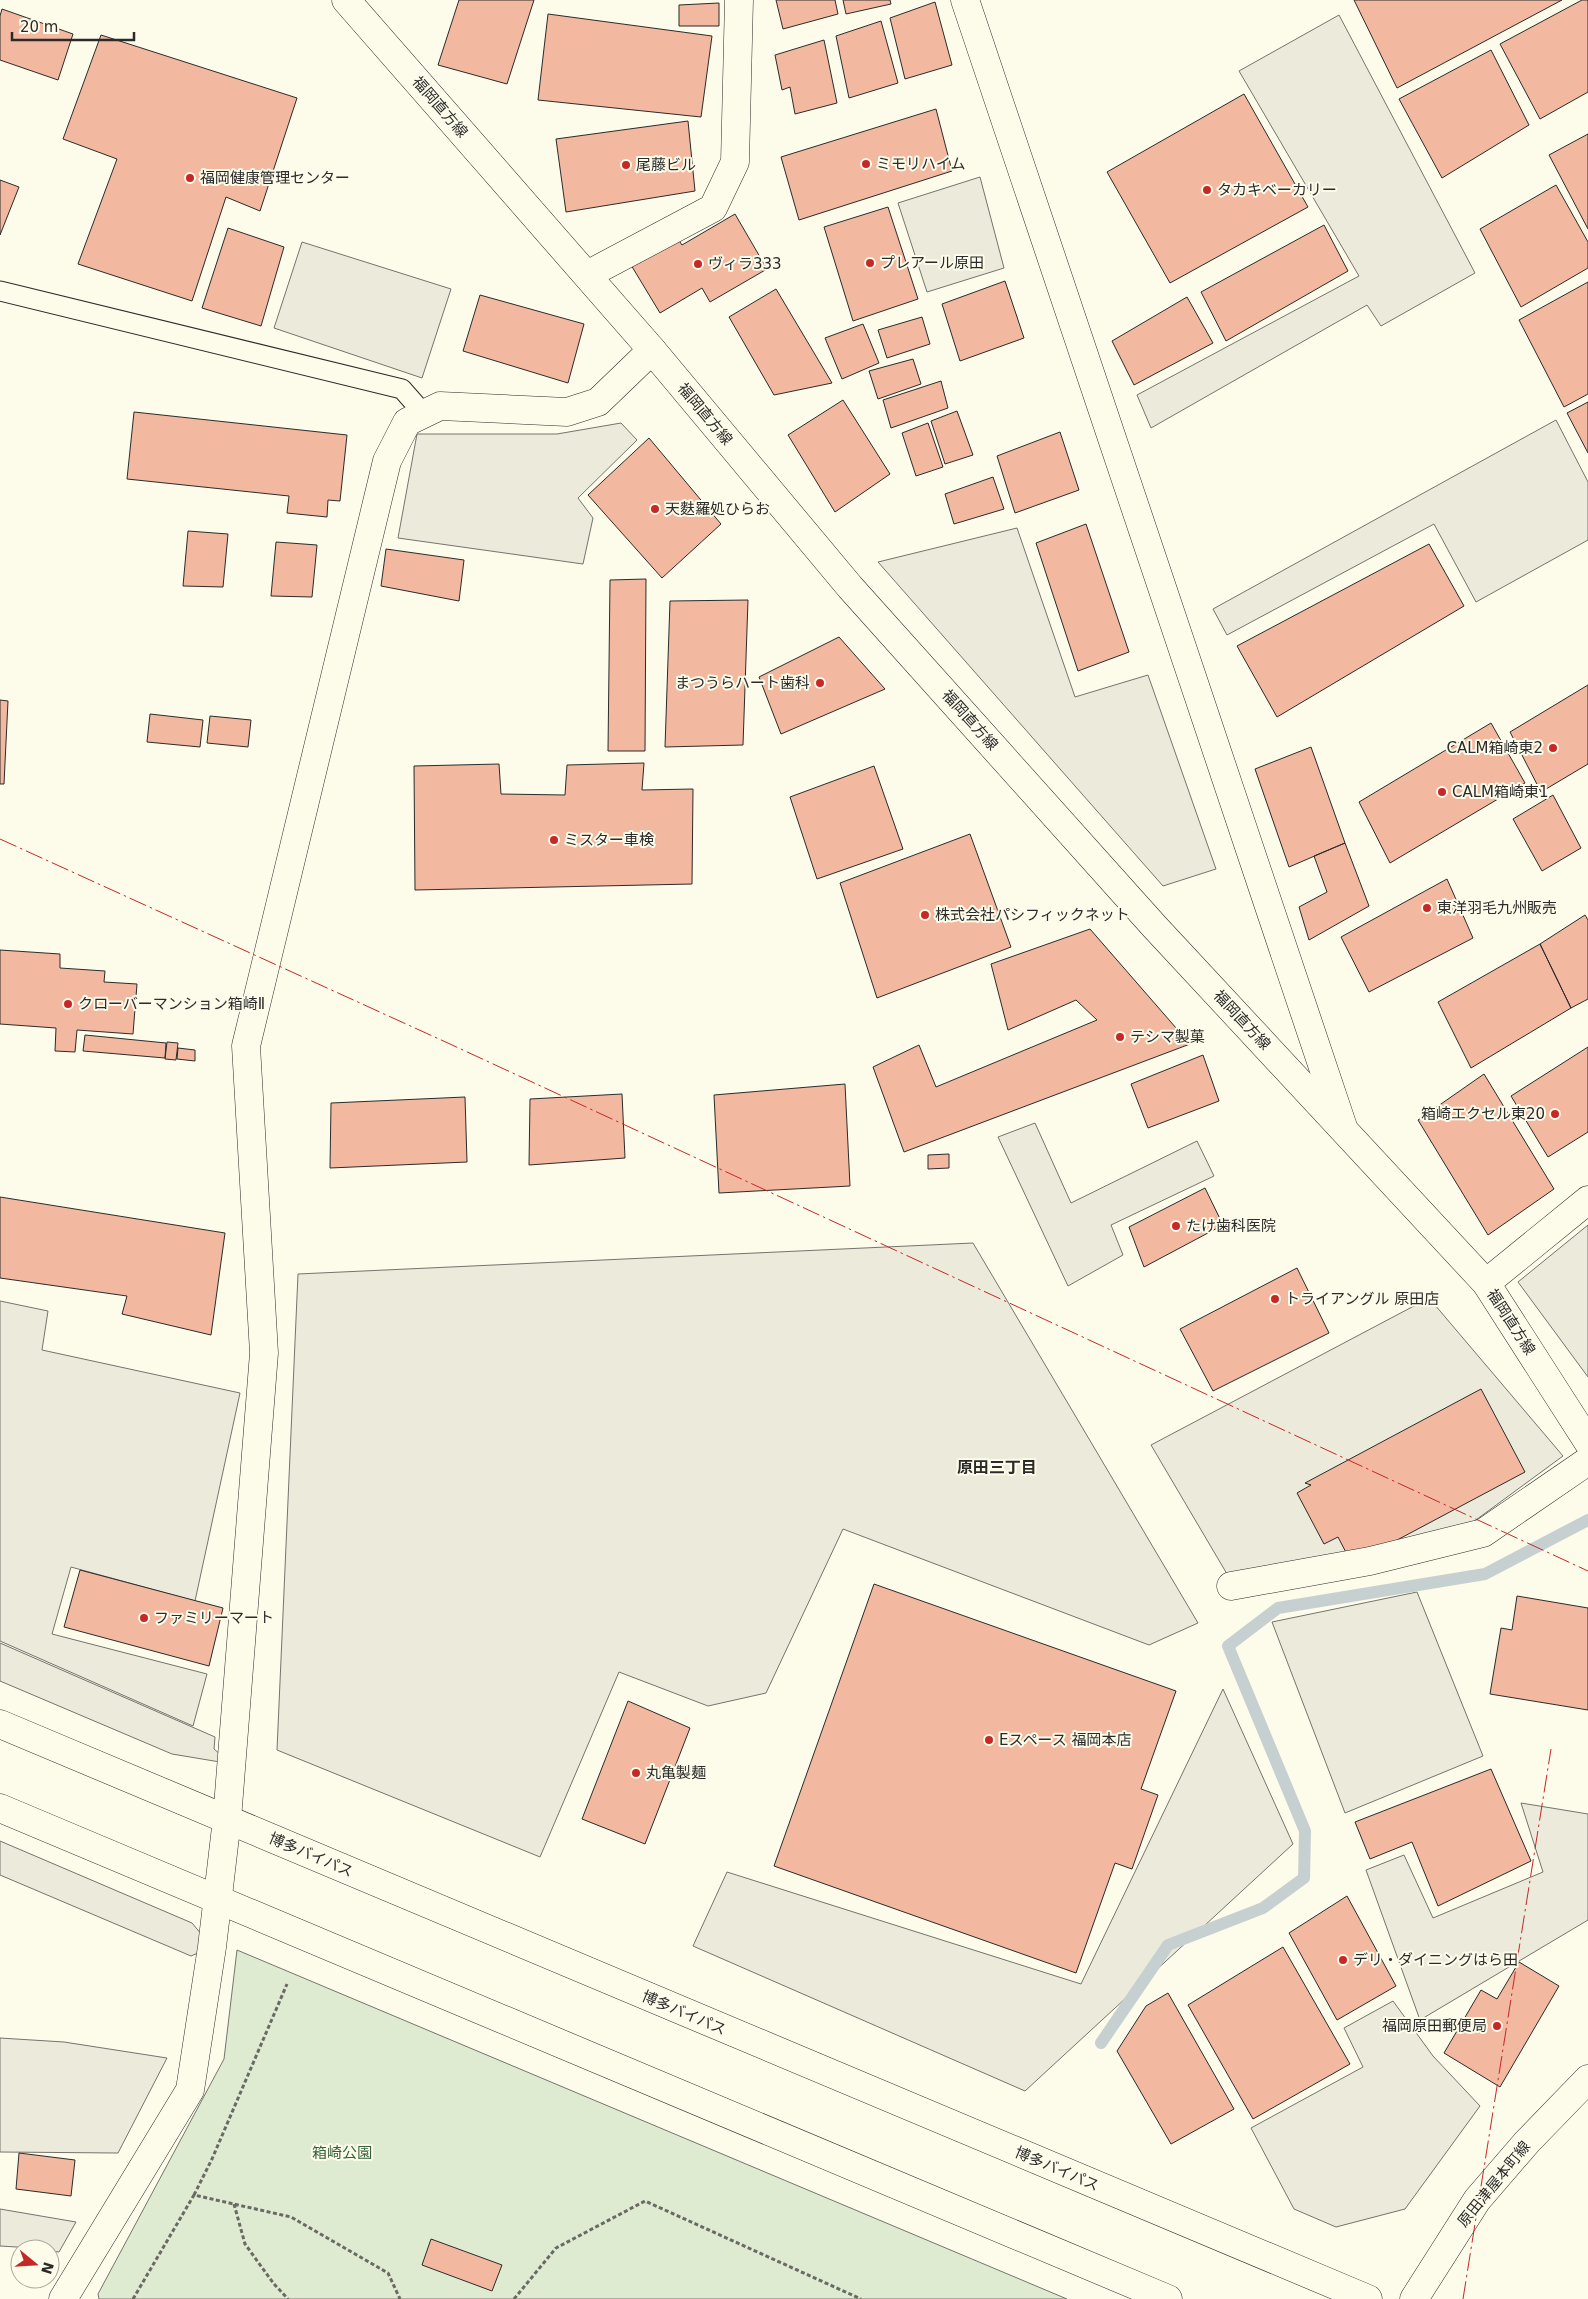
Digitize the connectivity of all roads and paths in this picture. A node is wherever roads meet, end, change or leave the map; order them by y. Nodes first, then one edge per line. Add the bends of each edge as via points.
1 (346, 0) edge
2 (739, 0) edge
3 (965, 0) edge
4 (587, 275) junction
5 (0, 291) edge
6 (652, 350) junction
7 (424, 414) junction
8 (1343, 1127) junction
9 (1588, 1200) edge
10 (1486, 1283) junction
11 (1588, 1442) edge
12 (1588, 1461) edge
13 (1231, 1586) dead end
14 (0, 1724) edge
15 (0, 1808) edge
16 (227, 1820) junction
17 (217, 1901) junction
18 (287, 1984) dead end
19 (1588, 2079) edge
20 (194, 2195) junction
21 (234, 2204) junction
22 (63, 2299) edge
23 (133, 2299) edge
24 (288, 2299) edge
25 (400, 2299) edge
26 (514, 2299) edge
27 (861, 2299) edge
28 (1168, 2299) edge
29 (1368, 2299) edge
30 (1414, 2299) edge

1 - 4 main road, 福岡直方線
2 - 4 main road via 735,162 713,208
3 - 8 main road
4 - 6 main road, 福岡直方線
5 - 7 lane via 402,389
6 - 7 main road via 598,402 567,412 440,406
6 - 8 main road, 福岡直方線 via 850,587 1154,926
7 - 16 main road via 407,422 387,461 246,1046 264,1353
8 - 10 main road, 福岡直方線
9 - 10 main road
10 - 11 main road, 福岡直方線
12 - 13 main road via 1483,1533 1370,1561
14 - 16 main road, 博多バイパス
15 - 17 main road
16 - 17 main road
16 - 29 main road, 博多バイパス
17 - 22 main road via 190,2090
17 - 28 main road
18 - 20 path
19 - 30 main road, 原田津屋本町線 via 1477,2200
20 - 21 path
20 - 23 path
21 - 24 path via 245,2244
21 - 25 path via 291,2216 388,2273
26 - 27 path via 556,2248 645,2201

